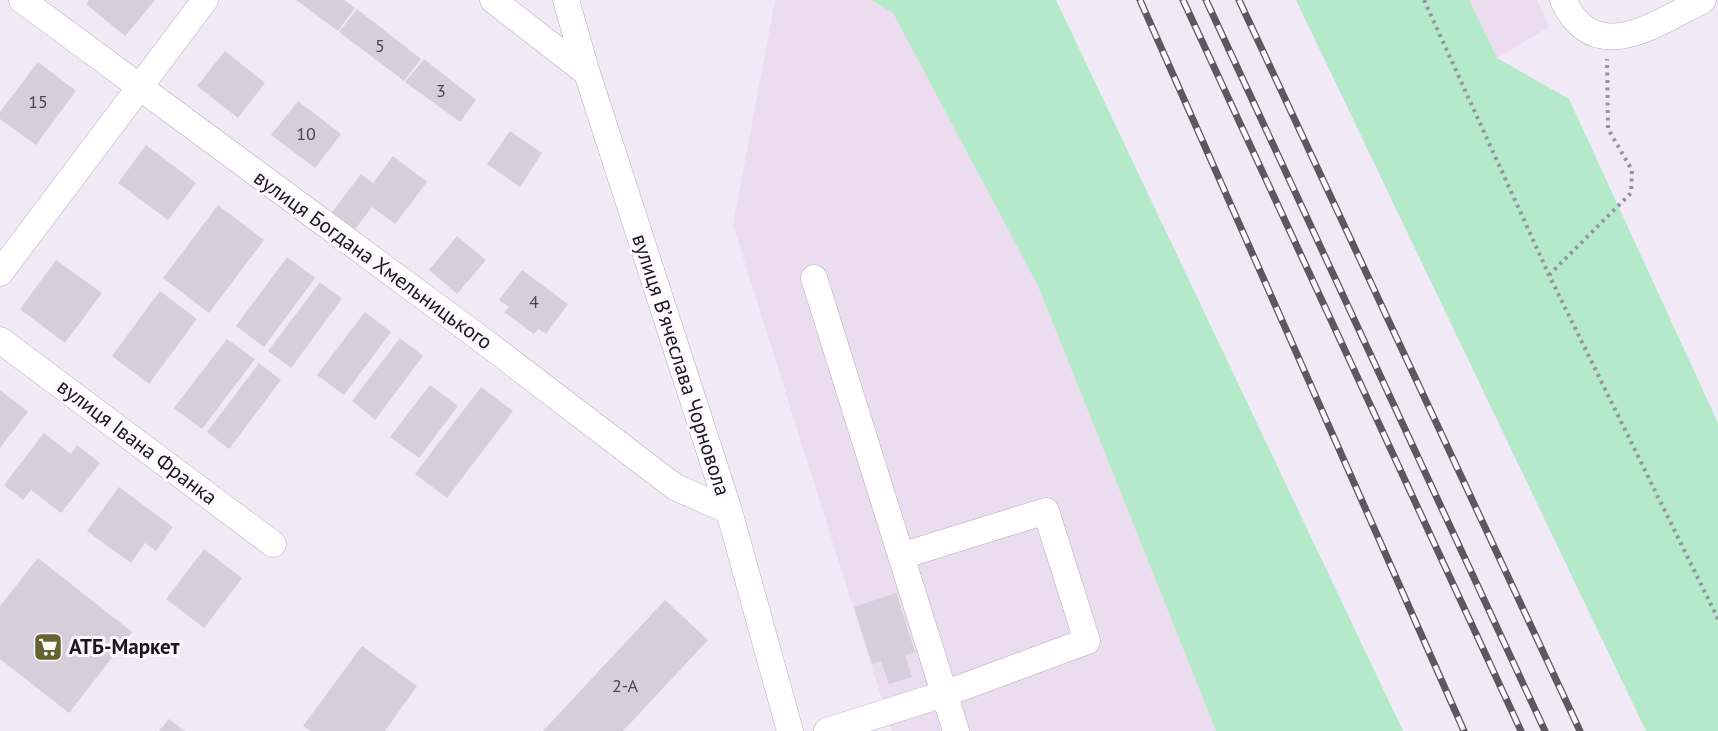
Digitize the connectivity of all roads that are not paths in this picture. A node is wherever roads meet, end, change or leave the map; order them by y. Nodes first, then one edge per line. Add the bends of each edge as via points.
1 (22, 0) edge
2 (205, 0) edge
3 (493, 0) edge
4 (566, 0) edge
5 (1563, 0) edge
6 (1703, 0) edge
7 (587, 73) junction
8 (139, 88) junction
9 (0, 273) edge
10 (814, 278) dead end
11 (0, 340) edge
12 (729, 511) junction
13 (273, 544) dead end
14 (901, 556) junction
15 (944, 694) junction
16 (790, 731) edge
17 (827, 731) edge
18 (956, 731) edge

1 - 8 street, вулиця Богдана Хмельницького
2 - 8 street
3 - 7 street
4 - 7 street, вулиця Вʼячеслава Чорновола
5 - 6 street via 1582,28 1606,38 1631,35
7 - 12 street, вулиця Вʼячеслава Чорновола
8 - 9 street
8 - 12 street, вулиця Богдана Хмельницького via 675,487
10 - 14 street
11 - 13 street, вулиця Івана Франка
12 - 16 street, вулиця Вʼячеслава Чорновола
14 - 15 street
14 - 15 street via 1046,511 1087,641
15 - 17 street
15 - 18 street

